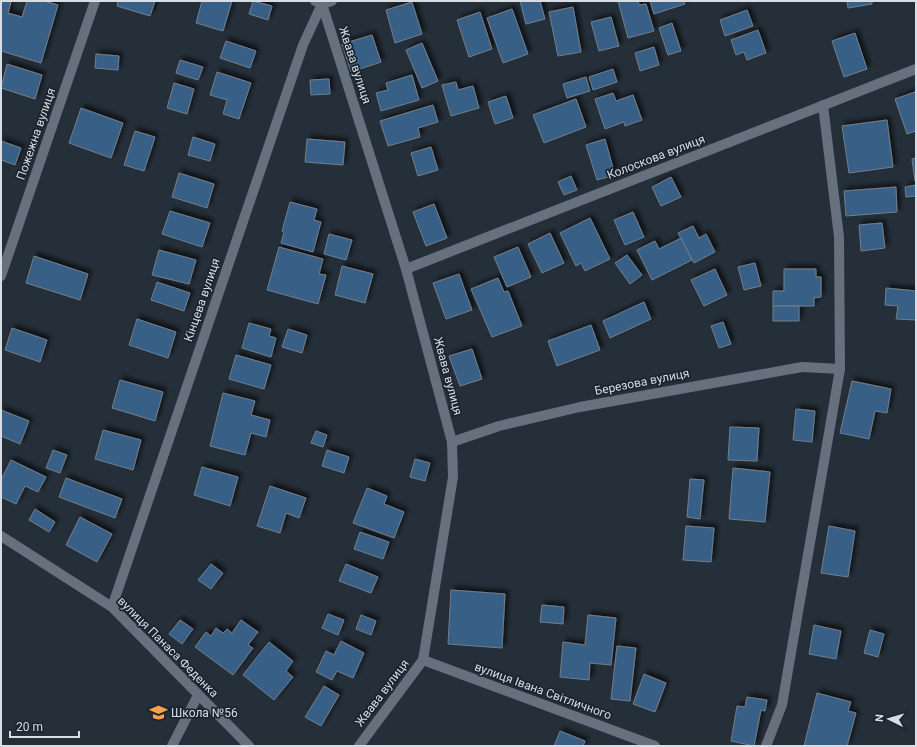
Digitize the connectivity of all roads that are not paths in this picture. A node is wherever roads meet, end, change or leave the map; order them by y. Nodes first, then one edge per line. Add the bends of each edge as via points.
1 (95, 1) edge
2 (332, 1) edge
3 (319, 2) edge
4 (916, 69) edge
5 (823, 105) junction
6 (406, 269) junction
7 (1, 276) edge
8 (840, 369) junction
9 (452, 442) junction
10 (1, 536) edge
11 (112, 607) junction
12 (423, 660) junction
13 (198, 695) junction
14 (172, 746) edge
15 (249, 746) edge
16 (358, 746) edge
17 (655, 746) edge
18 (766, 746) edge

1 - 7 street, Пожежна вулиця
2 - 3 street
3 - 6 street, Жвава вулиця
3 - 11 street, Кінцева вулиця
4 - 5 street, Колоскова вулиця
5 - 6 street, Колоскова вулиця
5 - 8 street via 839,237
6 - 9 street, Жвава вулиця
8 - 9 street, Березова вулиця via 802,367 580,407 499,426
8 - 18 street via 782,706
9 - 12 street, Жвава вулиця via 453,477
10 - 11 street, вулиця Панаса Феденка
11 - 13 street, вулиця Панаса Феденка
12 - 16 street, Жвава вулиця
12 - 17 street, вулиця Івана Світличного
13 - 14 street
13 - 15 street, вулиця Панаса Феденка

